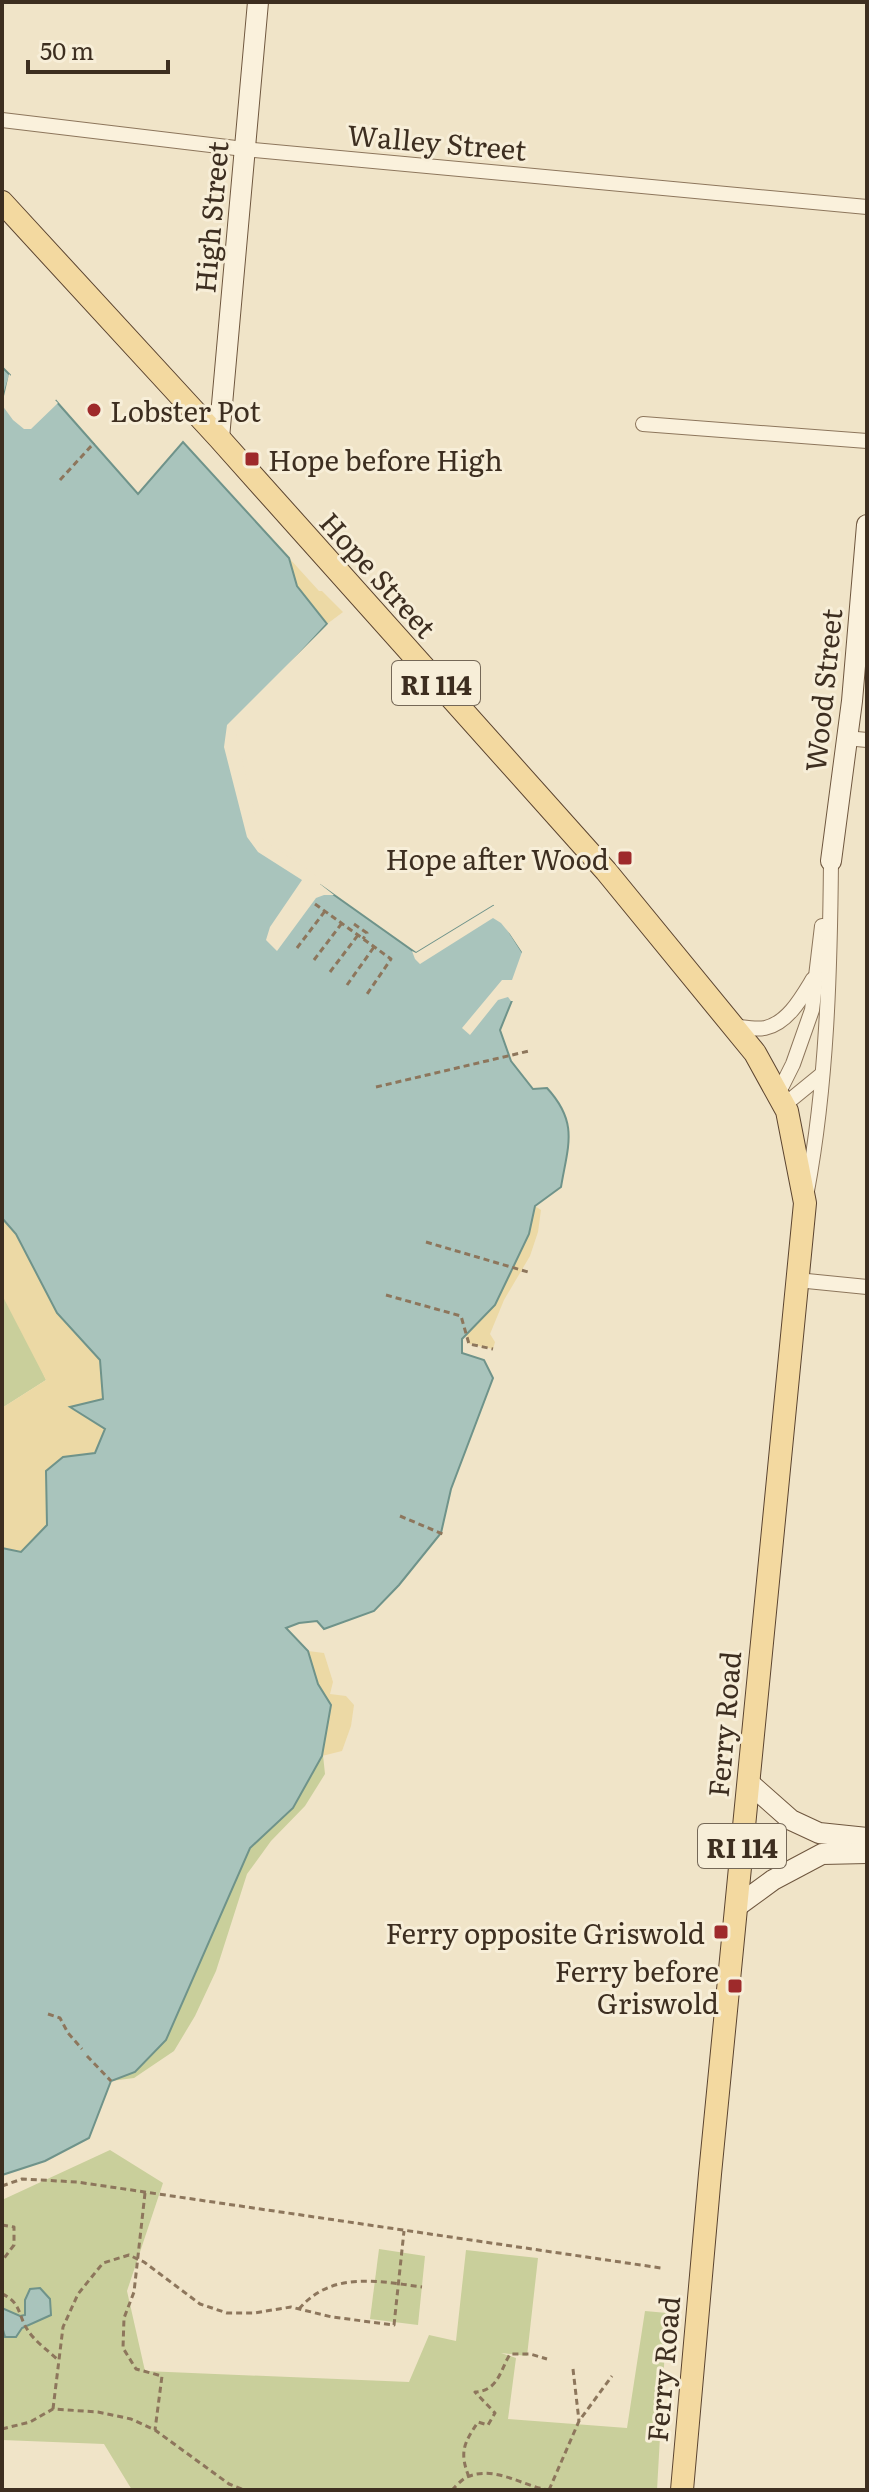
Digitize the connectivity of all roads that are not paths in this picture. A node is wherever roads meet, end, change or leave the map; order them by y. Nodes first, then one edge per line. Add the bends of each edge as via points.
1 (258, 2) edge
2 (2, 120) edge
3 (244, 149) junction
4 (2, 202) edge
5 (867, 207) edge
6 (643, 424) dead end
7 (219, 438) junction
8 (867, 441) edge
9 (867, 525) edge
10 (846, 738) junction
11 (867, 740) edge
12 (831, 861) junction
13 (816, 975) junction
14 (731, 1026) junction
15 (821, 1075) junction
16 (780, 1100) junction
17 (805, 1203) junction
18 (797, 1280) junction
19 (867, 1287) edge
20 (748, 1782) junction
21 (867, 1838) edge
22 (867, 1853) edge
23 (736, 1907) junction
24 (682, 2490) edge

1 - 3 street, High Street
2 - 3 street, Walley Street
3 - 5 street, Walley Street
3 - 7 street, High Street
4 - 7 main road, Hope Street / RI 114
6 - 8 street
7 - 14 main road, Hope Street / RI 114 via 606,871
9 - 10 street, Wood Street
10 - 11 street
10 - 12 street, Wood Street
12 - 13 street, Wood Street
12 - 15 street, Wood Street
13 - 14 street, Wood Street via 796,1007 767,1028
13 - 16 street, Wood Street via 812,1010
14 - 16 main road, Hope Street / RI 114 via 755,1053
15 - 16 street
15 - 17 street, Wood Street
16 - 17 main road, Hope Street / RI 114 via 787,1111
17 - 18 main road, Ferry Road / RI 114
18 - 19 street
18 - 20 main road, Ferry Road / RI 114
20 - 21 street via 791,1820 819,1833
20 - 23 main road, Ferry Road / RI 114
22 - 23 street via 822,1854
23 - 24 main road, Ferry Road / RI 114

